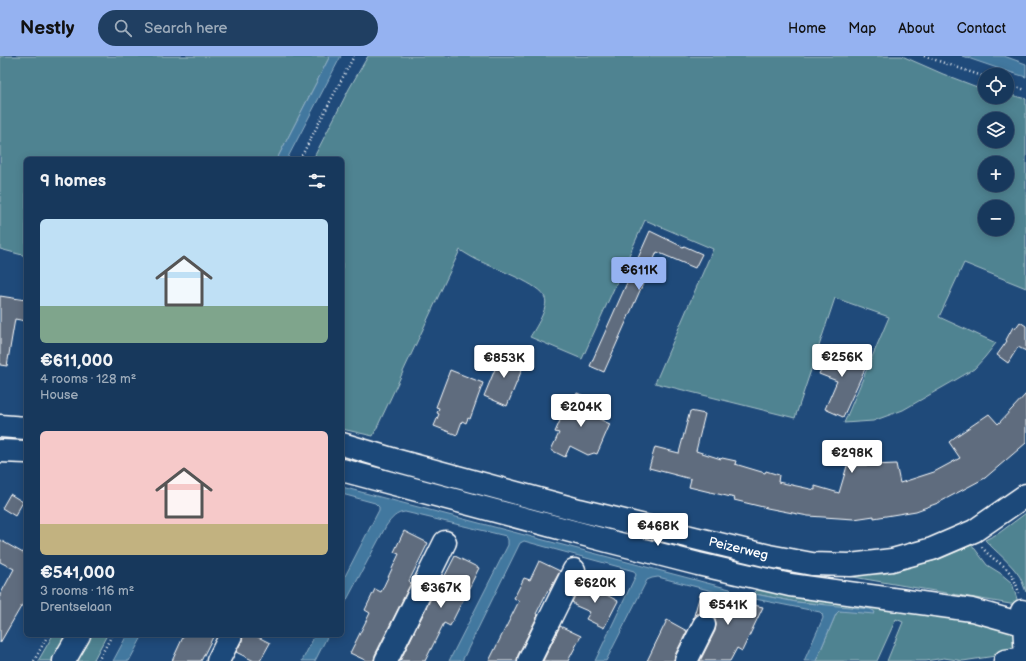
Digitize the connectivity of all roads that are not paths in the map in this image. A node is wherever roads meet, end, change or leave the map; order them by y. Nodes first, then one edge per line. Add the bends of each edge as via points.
1 (0, 426) edge
2 (24, 428) edge
3 (344, 445) edge
4 (0, 451) edge
5 (24, 452) edge
6 (395, 460) junction
7 (344, 471) edge
8 (388, 483) junction
9 (1026, 495) edge
10 (445, 542) dead end
11 (574, 570) dead end
12 (1025, 617) edge
13 (704, 625) dead end
14 (78, 637) edge
15 (230, 637) edge
16 (1026, 658) edge
17 (64, 661) edge
18 (218, 661) edge
19 (386, 661) edge
20 (529, 661) edge
21 (686, 661) edge
22 (1005, 661) edge

1 - 2 street
3 - 6 street, Peizerweg
4 - 5 street
6 - 8 street
6 - 9 street, Peizerweg via 580,510 812,564 850,565 892,560 932,549 974,531
7 - 8 street, Peizerweg
8 - 12 street, Peizerweg via 616,543 790,585
10 - 19 street
11 - 20 street
12 - 16 street
13 - 21 street
14 - 17 street
15 - 18 street
16 - 22 street

